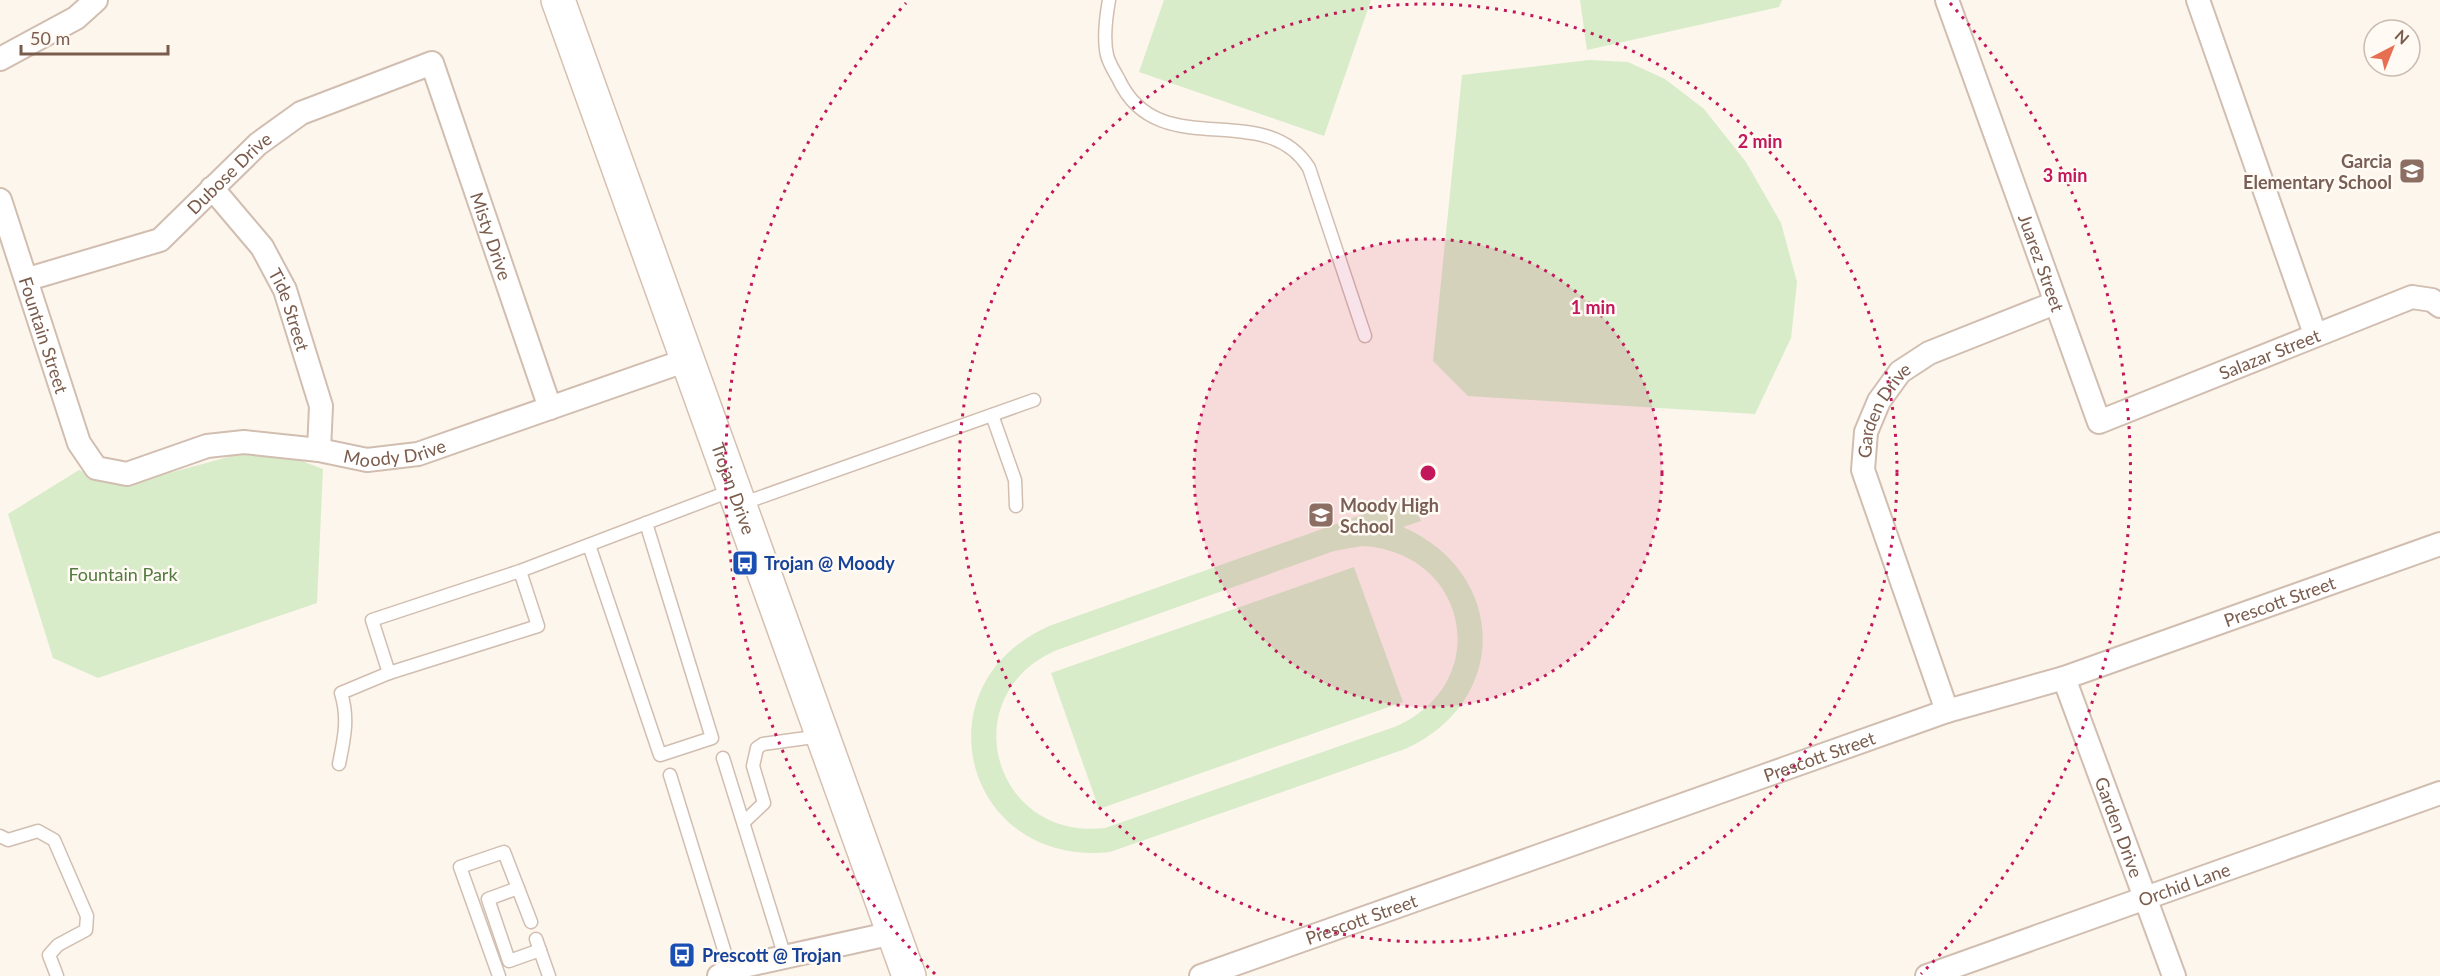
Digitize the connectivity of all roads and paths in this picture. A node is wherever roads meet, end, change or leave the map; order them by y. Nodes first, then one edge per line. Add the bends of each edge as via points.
1 (96, 0) edge
2 (558, 0) edge
3 (1108, 0) edge
4 (1947, 0) edge
5 (2198, 0) edge
6 (0, 59) edge
7 (432, 63) joint
8 (212, 188) junction
9 (0, 200) edge
10 (27, 279) junction
11 (2055, 303) junction
12 (2440, 306) edge
13 (2315, 334) junction
14 (1365, 336) dead end
15 (687, 360) junction
16 (1034, 400) dead end
17 (550, 408) junction
18 (992, 415) junction
19 (2099, 422) joint
20 (319, 450) junction
21 (96, 468) joint
22 (737, 497) junction
23 (1016, 506) dead end
24 (646, 523) junction
25 (589, 544) junction
26 (2440, 544) edge
27 (520, 571) junction
28 (389, 673) junction
29 (2064, 678) junction
30 (1947, 711) junction
31 (822, 736) junction
32 (723, 758) dead end
33 (339, 765) dead end
34 (670, 775) dead end
35 (2440, 793) edge
36 (744, 822) junction
37 (0, 836) edge
38 (518, 888) junction
39 (2144, 898) junction
40 (531, 922) dead end
41 (893, 933) junction
42 (785, 957) junction
43 (725, 973) edge
44 (57, 976) edge
45 (499, 976) edge
46 (549, 976) edge
47 (909, 976) edge
48 (1201, 976) edge
49 (1927, 976) edge
50 (2174, 976) edge

1 - 6 street via 76,18
2 - 15 street, Trojan Drive
3 - 14 lane via 1107,55 1122,86 1147,114 1196,129 1253,131 1275,138 1303,158
4 - 11 street, Juarez Street
5 - 13 street
7 - 8 street, Dubose Drive via 301,113 258,144
7 - 17 street, Misty Drive
8 - 10 street, Dubose Drive via 160,240
8 - 20 street, Tide Street via 262,247 285,290 321,406
9 - 10 street, Fountain Street
10 - 21 street, Fountain Street via 79,443
11 - 19 street, Juarez Street
11 - 30 street, Garden Drive via 1929,353 1900,372 1879,401 1866,432 1863,470
12 - 13 street, Salazar Street via 2432,300 2412,297
13 - 19 street, Salazar Street
15 - 17 street, Moody Drive
15 - 22 street, Trojan Drive
16 - 18 lane
17 - 20 street, Moody Drive via 418,454 367,460
18 - 22 lane
18 - 23 lane via 1015,480
20 - 21 street, Moody Drive via 244,442 207,446 127,474
22 - 24 lane
22 - 31 street, Trojan Drive
24 - 25 lane
24 - 25 lane via 712,738 660,755
25 - 27 lane
26 - 29 street, Prescott Street
27 - 28 lane via 372,621
27 - 28 lane via 538,626
28 - 33 lane via 341,693 347,727
29 - 30 street, Prescott Street
29 - 39 street, Garden Drive
30 - 48 street, Prescott Street
31 - 36 lane via 757,748 753,766 764,803
31 - 41 street, Trojan Drive
32 - 36 lane
34 - 43 lane
35 - 39 street, Orchid Lane
36 - 42 lane
37 - 44 lane via 8,840 38,831 54,840 87,916 86,930 58,945 49,955
38 - 40 lane
38 - 45 lane via 504,852 460,867
38 - 46 lane via 488,899 509,960 538,944
39 - 49 street, Orchid Lane
39 - 50 street, Garden Drive
41 - 42 street
41 - 47 street, Trojan Drive
42 - 43 street

